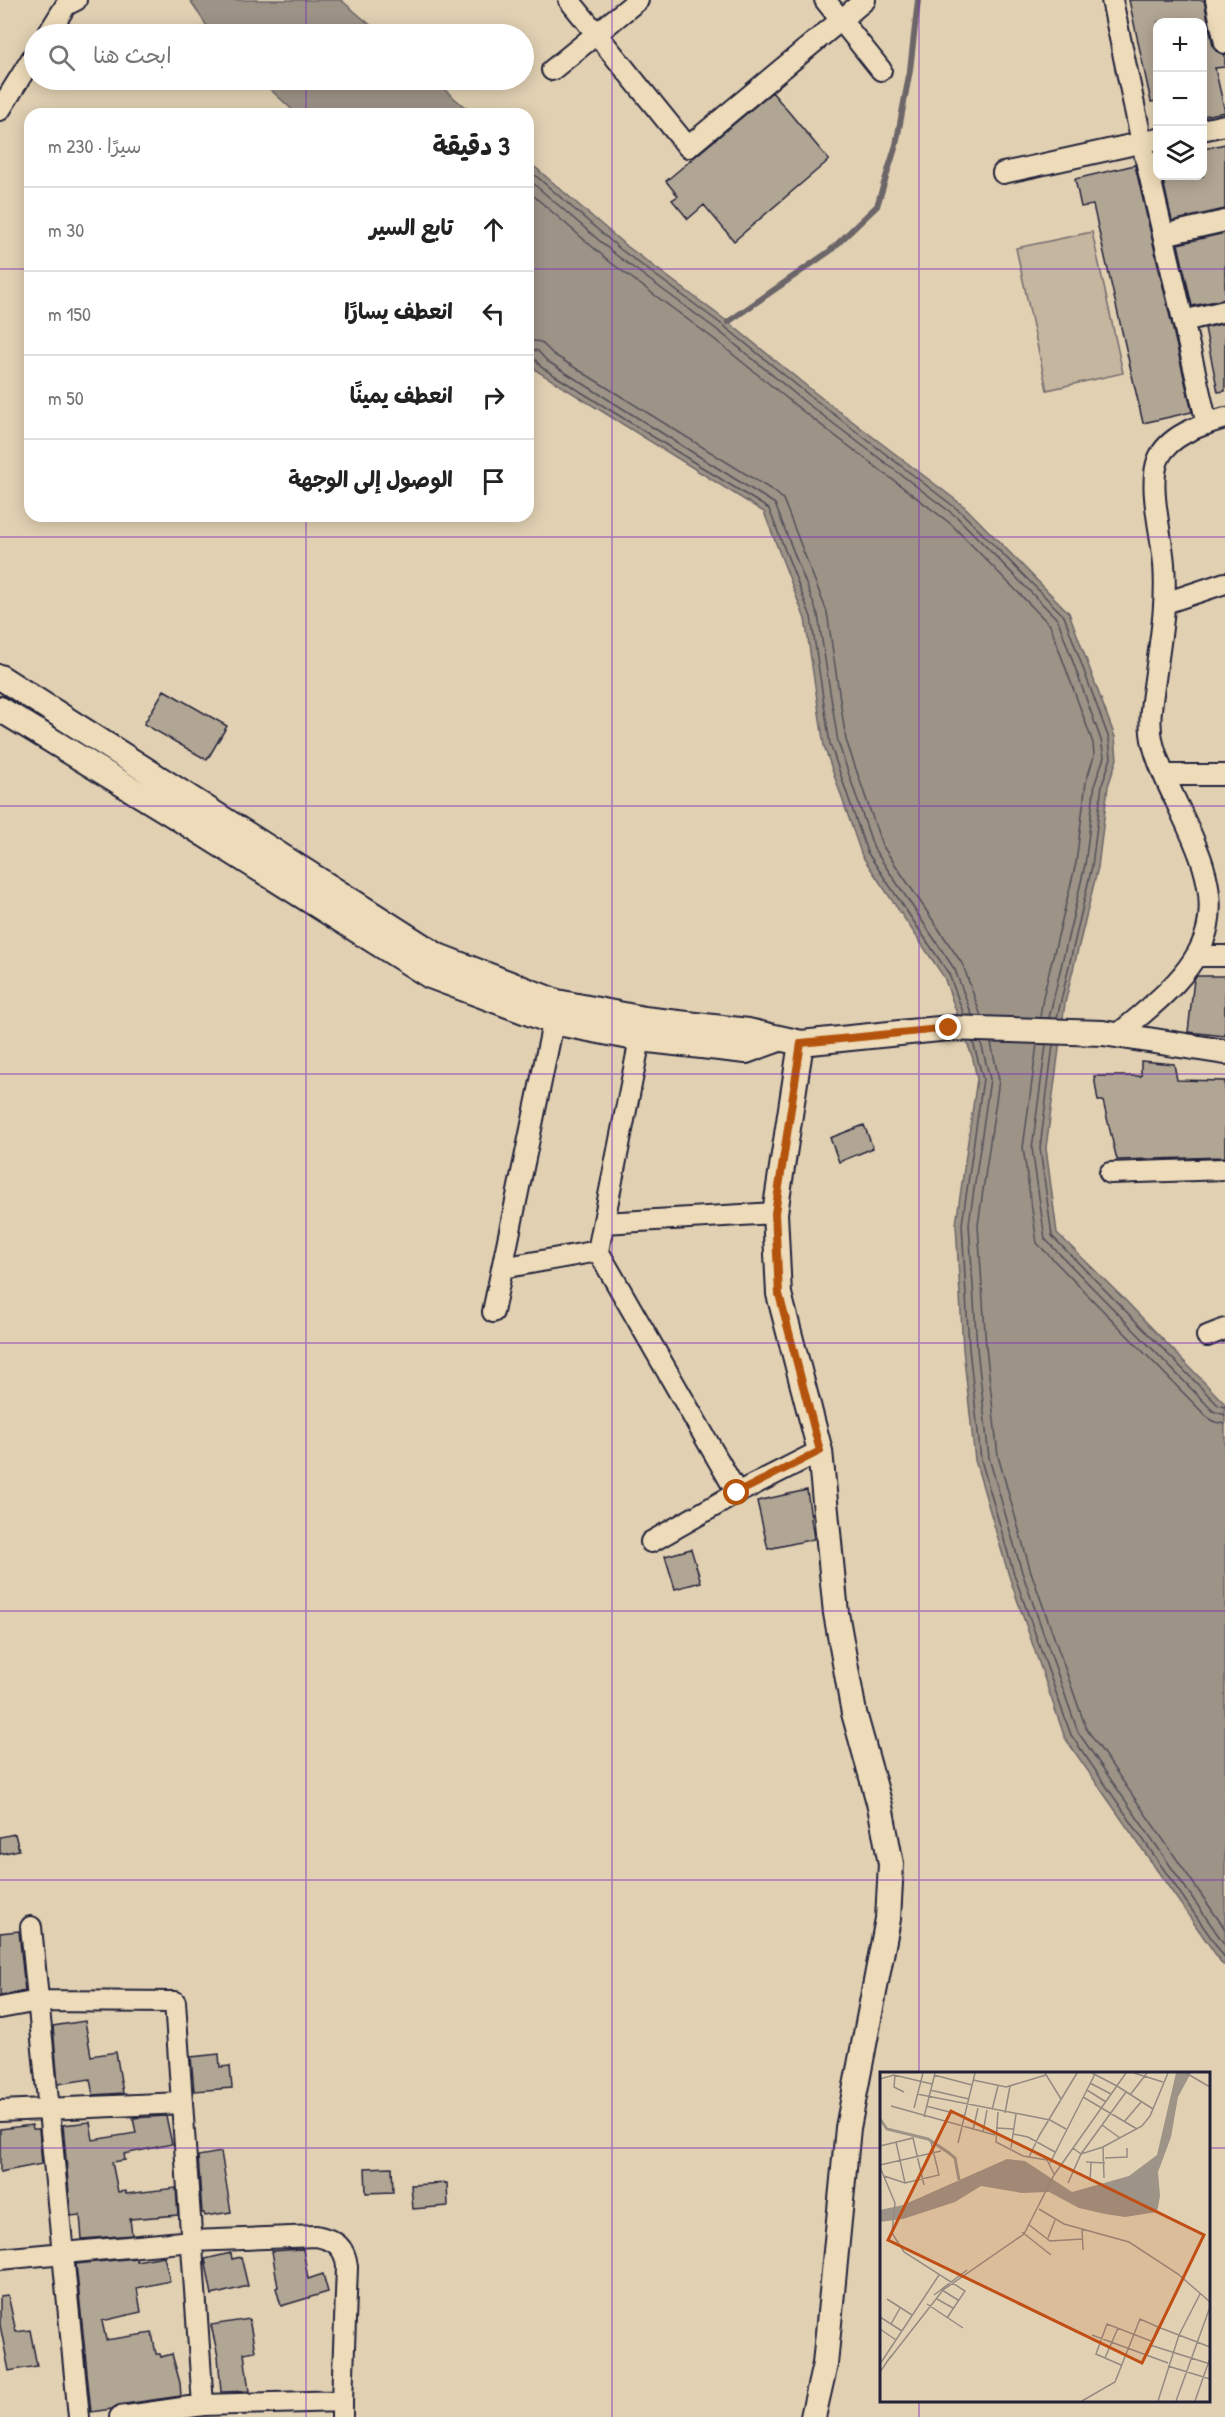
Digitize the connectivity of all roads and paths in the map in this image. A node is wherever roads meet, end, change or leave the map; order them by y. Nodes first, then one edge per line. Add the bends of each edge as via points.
1 (76, 0) edge
2 (568, 0) edge
3 (638, 0) edge
4 (825, 0) edge
5 (865, 0) edge
6 (1112, 0) edge
7 (1216, 0) edge
8 (841, 20) junction
9 (54, 24) edge
10 (596, 34) junction
11 (1225, 44) edge
12 (552, 70) dead end
13 (882, 70) dead end
14 (24, 71) edge
15 (0, 110) edge
16 (1225, 125) edge
17 (1207, 129) edge
18 (1150, 141) edge
19 (1003, 173) dead end
20 (1225, 221) edge
21 (1163, 235) junction
22 (1225, 311) edge
23 (1183, 321) junction
24 (1216, 421) edge
25 (1225, 583) edge
26 (1165, 603) junction
27 (0, 676) edge
28 (0, 709) edge
29 (1165, 775) junction
30 (1225, 775) edge
31 (180, 806) junction
32 (1197, 956) junction
33 (1225, 956) edge
34 (555, 1012) junction
35 (642, 1029) junction
36 (1110, 1034) junction
37 (790, 1041) junction
38 (1225, 1052) edge
39 (1225, 1169) edge
40 (1110, 1173) dead end
41 (775, 1213) junction
42 (604, 1223) junction
43 (598, 1251) junction
44 (502, 1268) junction
45 (493, 1312) dead end
46 (820, 1451) junction
47 (737, 1493) junction
48 (651, 1542) dead end
49 (31, 1927) dead end
50 (38, 2001) junction
51 (0, 2008) edge
52 (182, 2103) junction
53 (48, 2109) junction
54 (0, 2111) edge
55 (192, 2241) junction
56 (63, 2253) junction
57 (0, 2259) edge
58 (203, 2405) junction
59 (342, 2409) edge
60 (175, 2413) edge
61 (79, 2417) edge
62 (120, 2417) edge
63 (813, 2417) edge

1 - 9 street via 66,5
2 - 10 street
3 - 10 street
4 - 8 street
5 - 8 street
6 - 18 street
7 - 11 street
8 - 10 street via 688,147
8 - 13 street
10 - 12 street
14 - 15 street
16 - 17 street
18 - 19 street
18 - 21 street
20 - 21 street
21 - 23 street
22 - 23 street
23 - 24 street
24 - 26 street via 1168,443 1158,461 1155,485
25 - 26 street
26 - 29 street via 1149,719
27 - 31 main road
28 - 31 main road
29 - 30 street
29 - 32 street via 1205,871 1209,893 1208,925
31 - 34 main road via 434,966
32 - 33 street
32 - 36 street via 1163,996
34 - 35 main road
34 - 44 street
35 - 37 main road via 748,1031
35 - 42 street
36 - 37 main road via 949,1028
36 - 38 main road
37 - 41 main road
39 - 40 street
41 - 42 street
41 - 46 main road via 779,1294
42 - 43 street
43 - 44 street
43 - 47 street
44 - 45 street
46 - 47 street
46 - 63 main road via 836,1613 854,1713 880,1806 891,1864 888,1919 848,2128 825,2364
47 - 48 street
49 - 50 street
50 - 51 street
50 - 52 street via 175,2002
50 - 53 street
52 - 53 street
52 - 55 street
53 - 54 street
53 - 56 street
55 - 56 street
55 - 58 street
55 - 59 street via 316,2236 332,2239 339,2245 346,2253 347,2267
56 - 57 street
56 - 61 street
58 - 59 street
58 - 60 street
60 - 62 street

